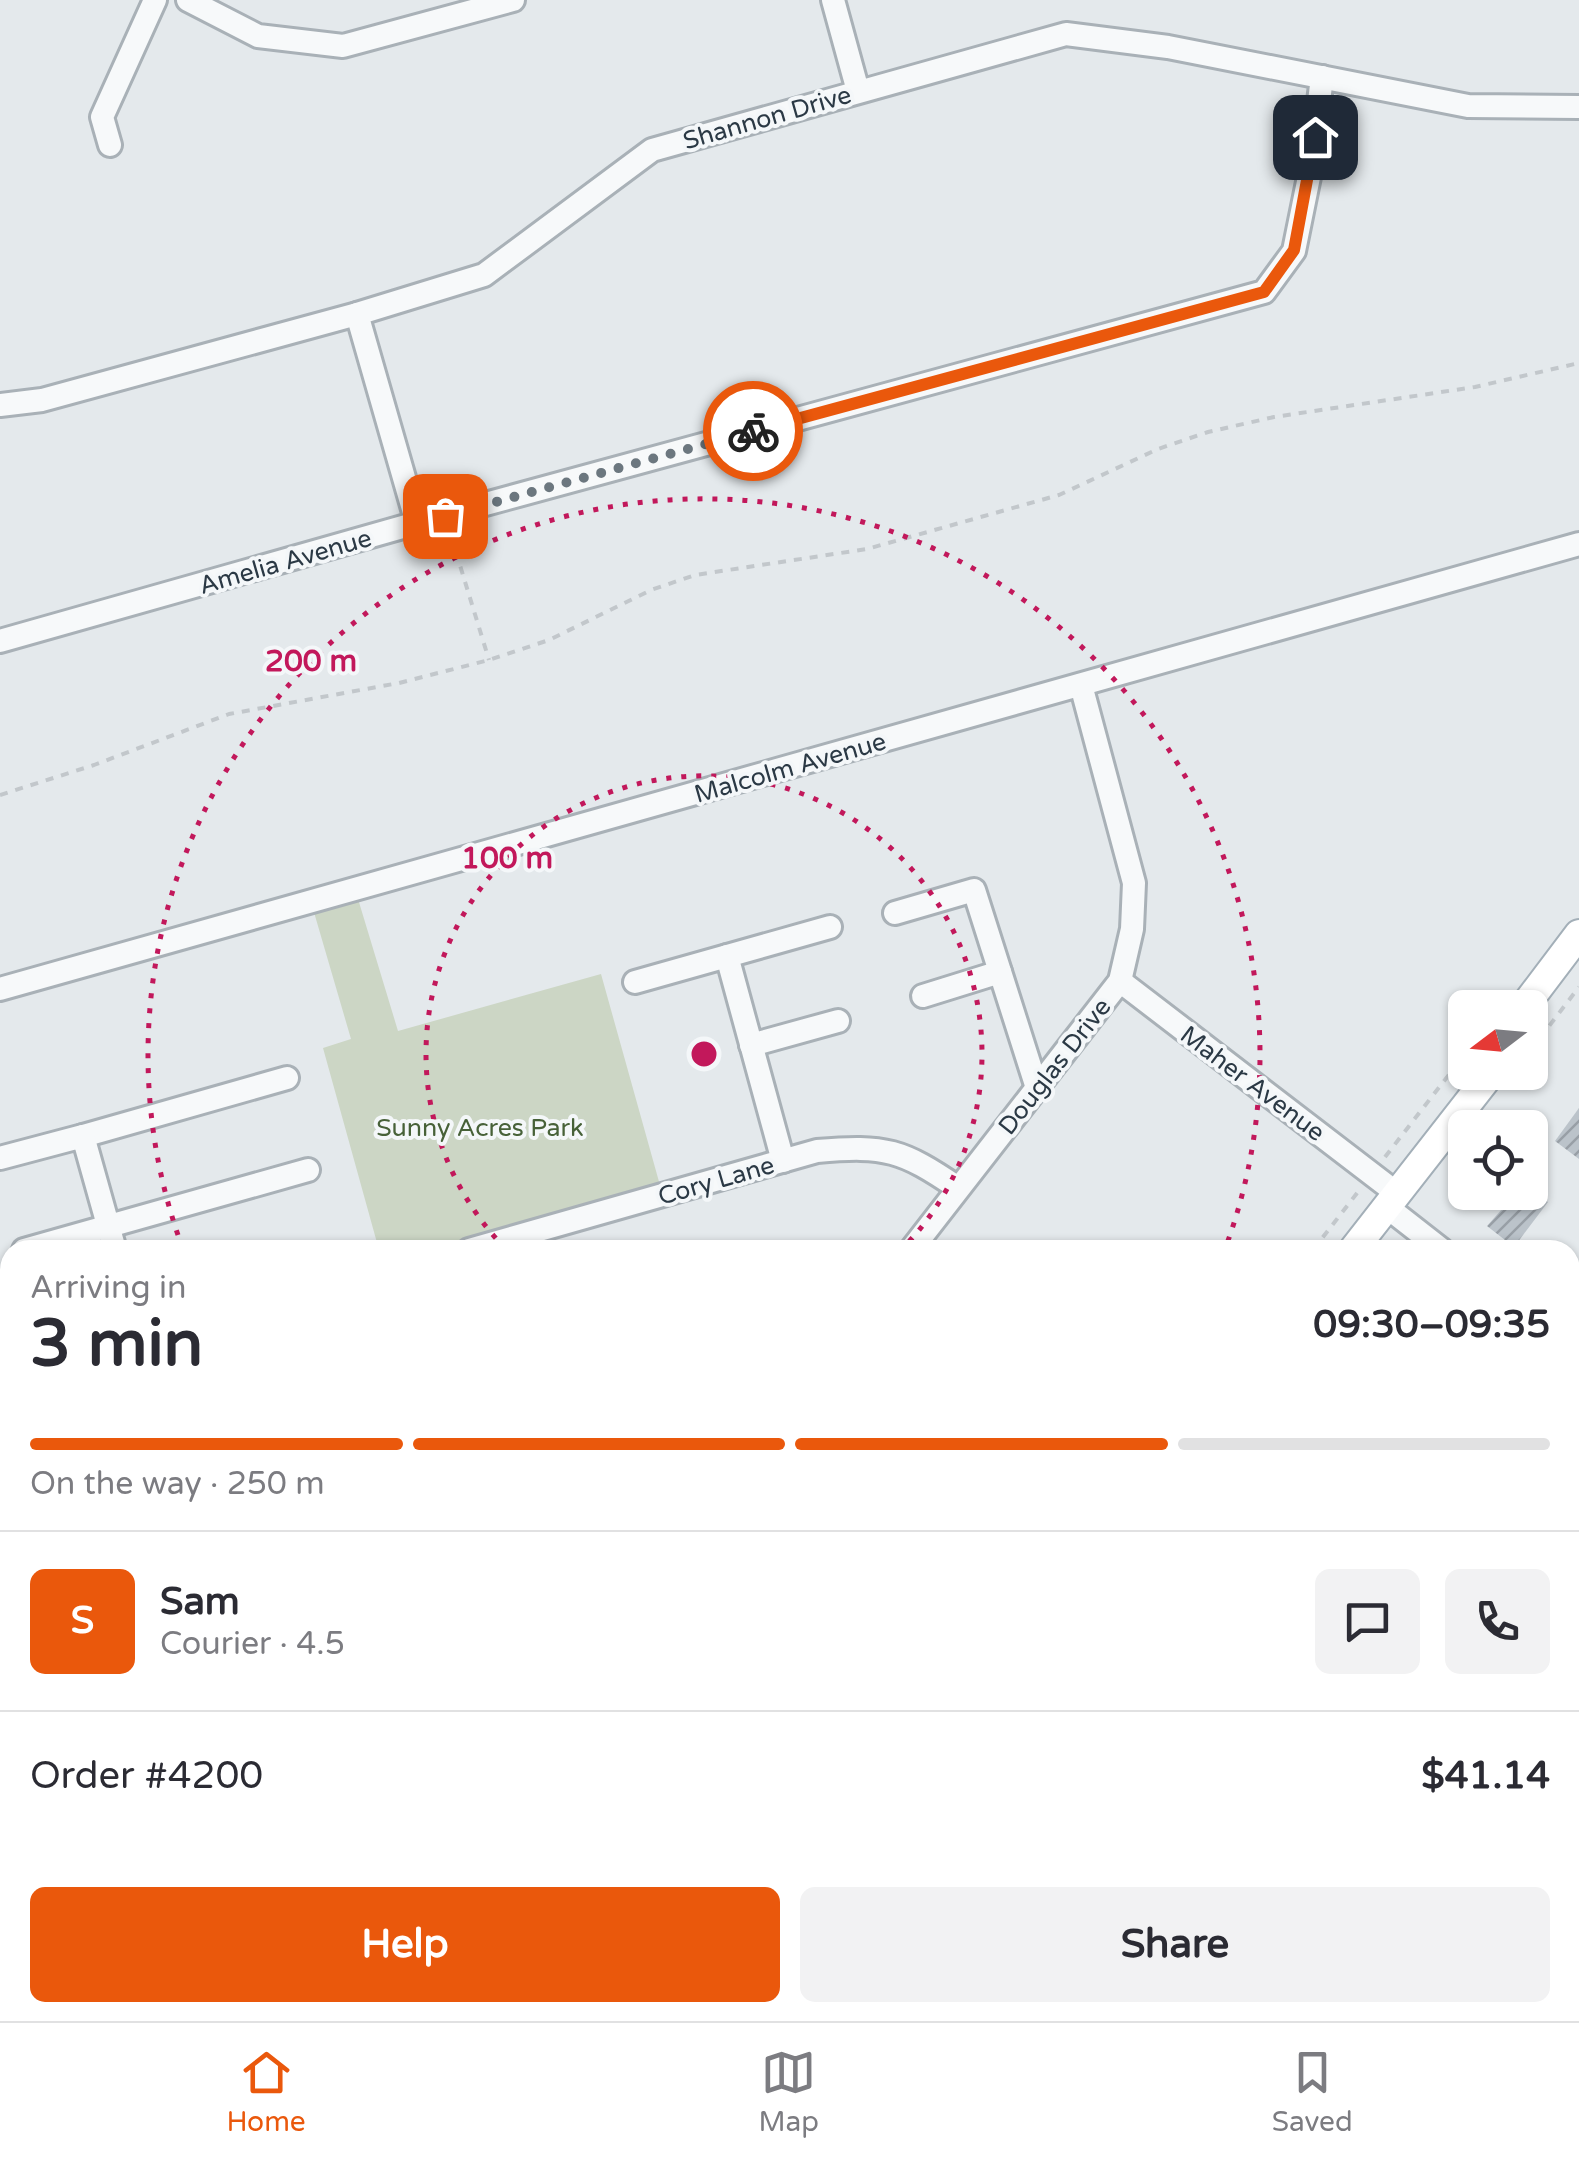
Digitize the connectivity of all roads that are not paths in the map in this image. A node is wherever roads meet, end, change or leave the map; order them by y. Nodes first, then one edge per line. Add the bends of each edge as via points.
1 (155, 0) edge
2 (188, 0) edge
3 (513, 0) edge
4 (834, 0) edge
5 (1322, 76) junction
6 (858, 91) junction
7 (1579, 107) edge
8 (110, 145) dead end
9 (357, 314) junction
10 (0, 404) edge
11 (416, 523) junction
12 (1579, 544) edge
13 (0, 642) edge
14 (1081, 685) junction
15 (895, 913) dead end
16 (830, 927) dead end
17 (1579, 934) edge
18 (727, 956) junction
19 (1579, 961) edge
20 (1000, 972) junction
21 (635, 982) dead end
22 (1120, 982) junction
23 (0, 989) edge
24 (1537, 990) edge
25 (923, 996) dead end
26 (1548, 1001) edge
27 (838, 1021) dead end
28 (751, 1044) junction
29 (288, 1078) dead end
30 (1036, 1088) junction
31 (1458, 1090) edge
32 (1475, 1090) edge
33 (82, 1136) junction
34 (0, 1158) edge
35 (783, 1161) junction
36 (308, 1170) dead end
37 (958, 1188) junction
38 (1382, 1189) junction
39 (108, 1226) junction
40 (59, 1240) edge
41 (112, 1240) edge
42 (533, 1240) edge
43 (919, 1240) edge
44 (1344, 1240) edge
45 (1357, 1240) edge
46 (1432, 1240) edge

1 - 8 street via 102,117
2 - 3 street via 258,36 343,46
4 - 6 street
5 - 6 street, Shannon Drive via 1066,34
5 - 7 street, Shannon Drive via 1468,106
5 - 11 street, Amelia Avenue via 1294,250 1264,292
6 - 9 street, Shannon Drive via 652,150 484,275
9 - 10 street, Shannon Drive via 42,400
9 - 11 street
11 - 13 street, Amelia Avenue
12 - 14 street, Malcolm Avenue
14 - 22 street, Douglas Drive via 1134,884
14 - 23 street, Malcolm Avenue
15 - 20 street via 974,890
16 - 18 street
17 - 24 main road
18 - 21 street
18 - 28 street
19 - 26 main road
20 - 25 street
20 - 30 street
22 - 30 street, Douglas Drive
22 - 38 street, Maher Avenue
27 - 28 street
28 - 35 street
29 - 33 street
30 - 37 street, Douglas Drive
31 - 38 main road
32 - 38 main road
33 - 34 street
33 - 39 street
35 - 37 street, Cory Lane via 866,1146 914,1158
35 - 42 street, Cory Lane
36 - 39 street
37 - 43 street, Douglas Drive
38 - 44 main road
38 - 45 main road
38 - 46 street, Maher Avenue
39 - 40 street
39 - 41 street

